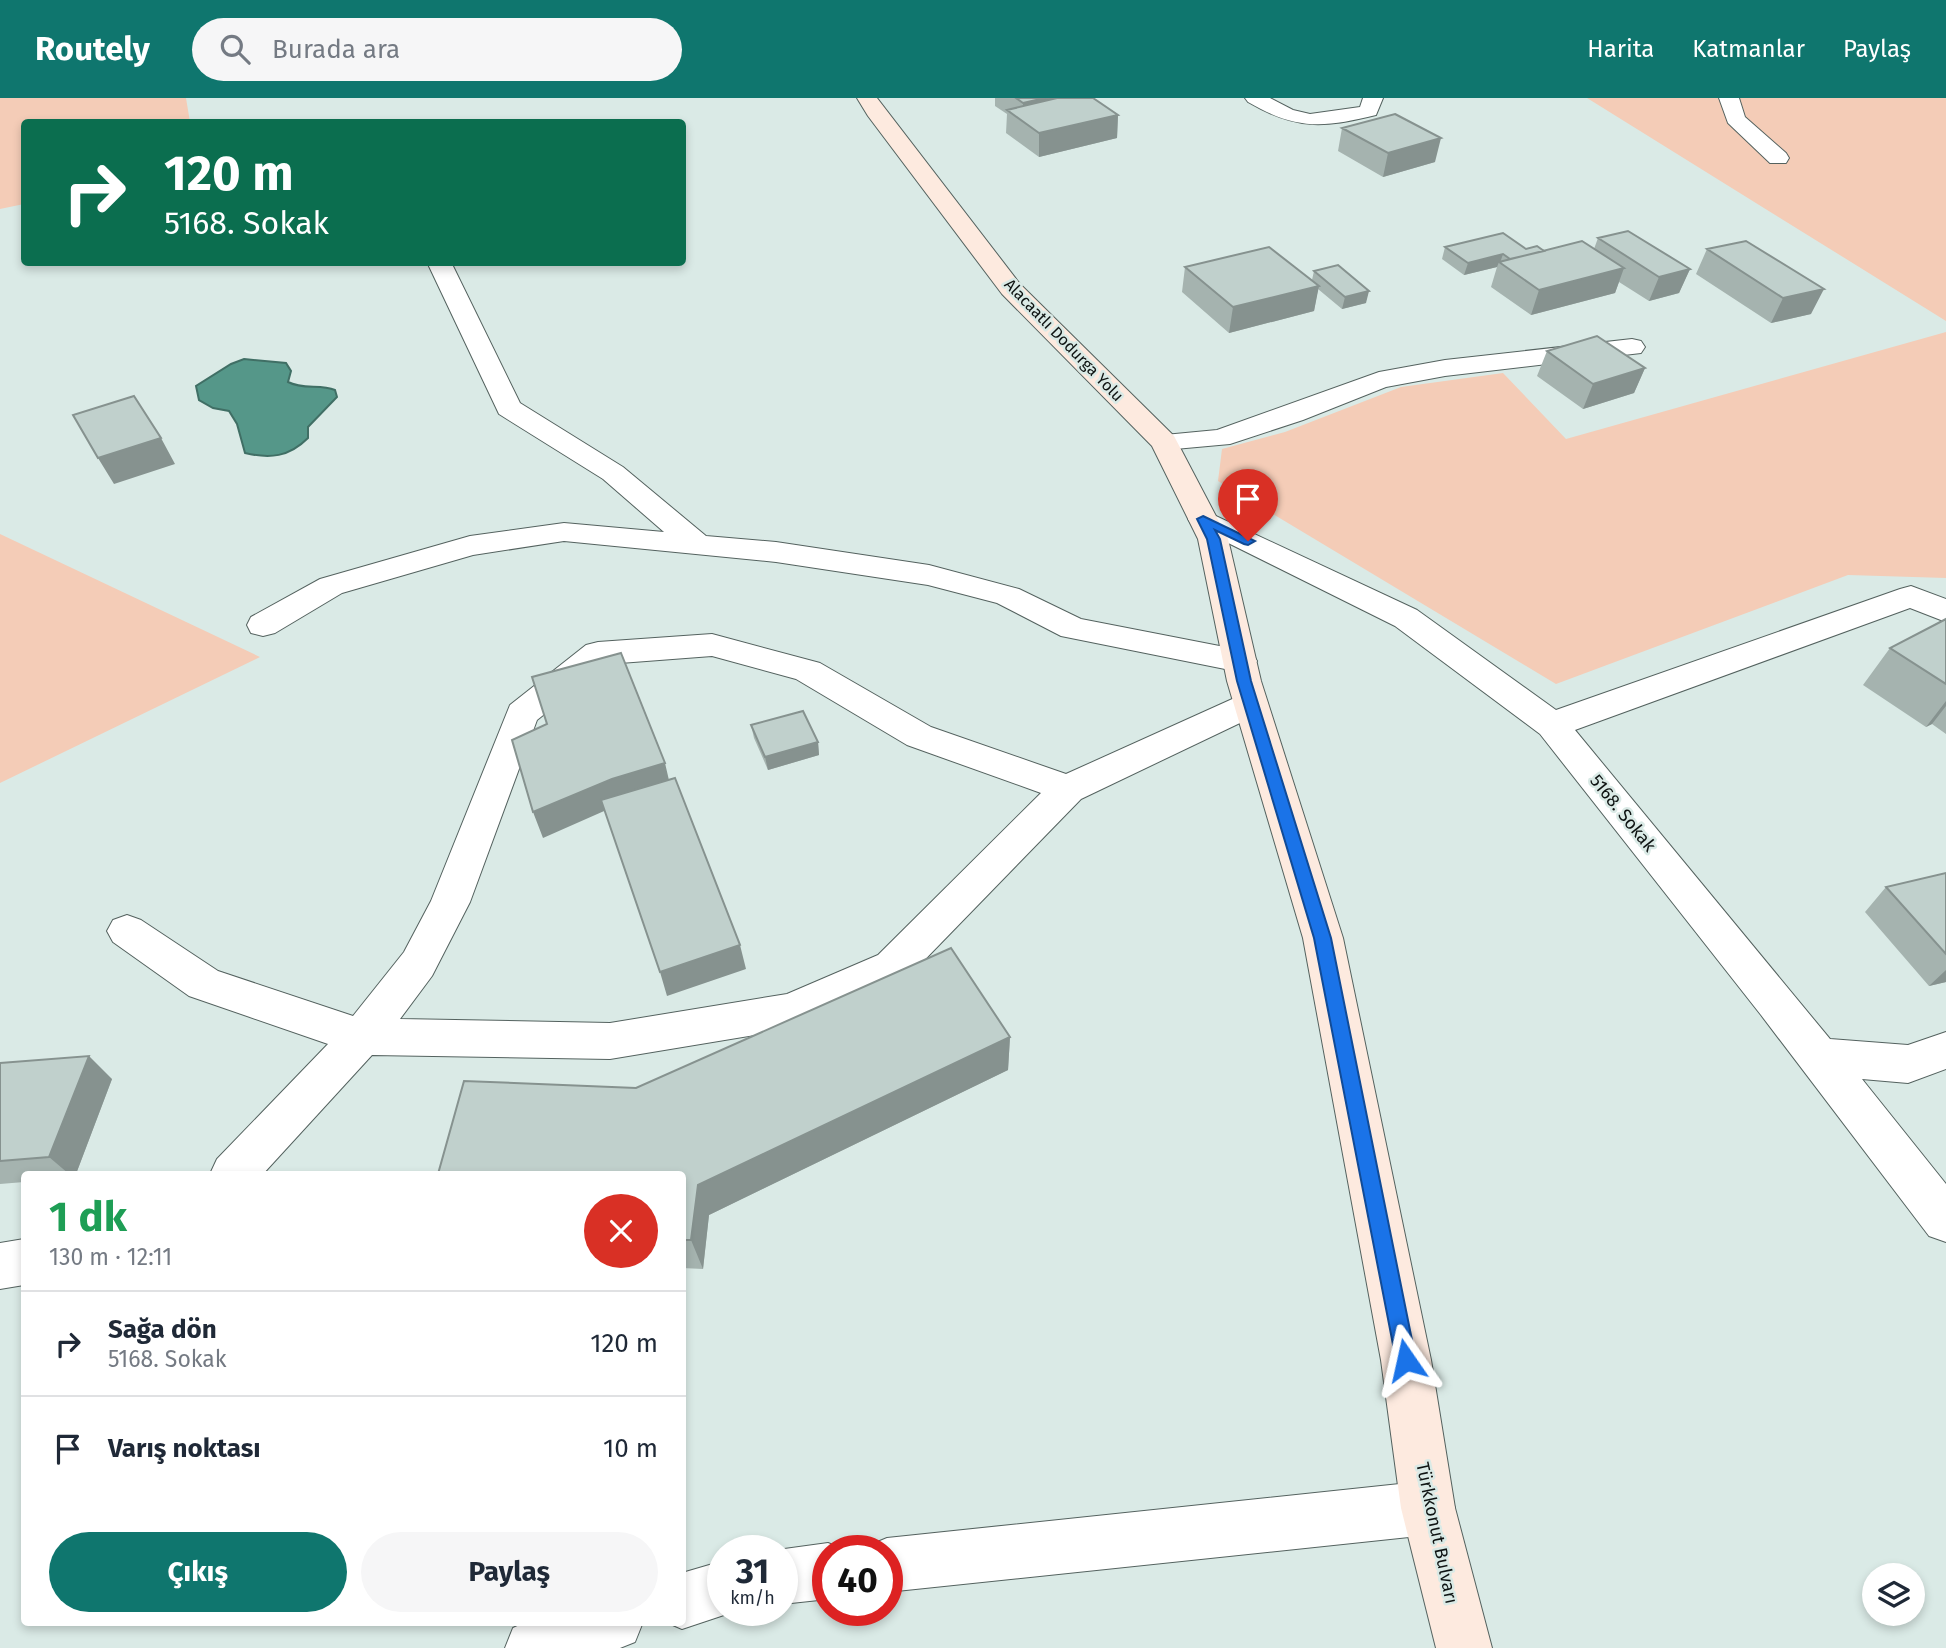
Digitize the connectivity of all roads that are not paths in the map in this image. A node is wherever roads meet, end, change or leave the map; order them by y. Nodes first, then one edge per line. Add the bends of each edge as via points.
1 (867, 98) edge
2 (1255, 98) edge
3 (1373, 98) edge
4 (1729, 98) edge
5 (1778, 158) dead end
6 (441, 266) edge
7 (1632, 347) dead end
8 (1164, 442) junction
9 (1203, 519) junction
10 (698, 545) junction
11 (1946, 591) edge
12 (1911, 596) junction
13 (1946, 611) edge
14 (263, 625) dead end
15 (1240, 661) junction
16 (1251, 704) junction
17 (1552, 725) junction
18 (1068, 789) junction
19 (127, 931) dead end
20 (362, 1037) junction
21 (1946, 1050) edge
22 (1819, 1057) junction
23 (236, 1171) edge
24 (1946, 1220) edge
25 (21, 1262) edge
26 (0, 1266) edge
27 (1428, 1508) junction
28 (903, 1562) edge
29 (707, 1594) edge
30 (686, 1600) edge
31 (602, 1626) edge
32 (533, 1648) edge
33 (1464, 1648) edge

1 - 8 street, Alacaatlı Dodurga Yolu via 1011,289
2 - 3 street via 1283,114 1319,122 1369,111
4 - 5 street via 1735,119
6 - 10 street via 509,408 613,473
7 - 8 street via 1481,363 1379,380 1220,438
8 - 9 street, Alacaatlı Dodurga Yolu
9 - 15 street, Türkkonut Bulvarı via 1213,539
9 - 17 street, 5168. Sokak via 1406,618
10 - 14 street via 564,532 470,546 331,586
10 - 15 street via 929,575 1008,596 1073,628
11 - 12 street
12 - 13 street
12 - 17 street
15 - 16 street, Türkkonut Bulvarı
16 - 18 street
16 - 27 street, Türkkonut Bulvarı via 1323,938 1406,1360
17 - 22 street, 5168. Sokak
18 - 20 street via 892,967 791,1012 610,1041
18 - 20 street via 919,736 808,671 712,645 598,653 522,714 450,902 418,964
19 - 20 street via 204,984
20 - 23 street
21 - 22 street via 1908,1064
22 - 24 street, 5168. Sokak
25 - 26 street
27 - 28 street
27 - 33 street, Türkkonut Bulvarı
29 - 30 street
31 - 32 street

